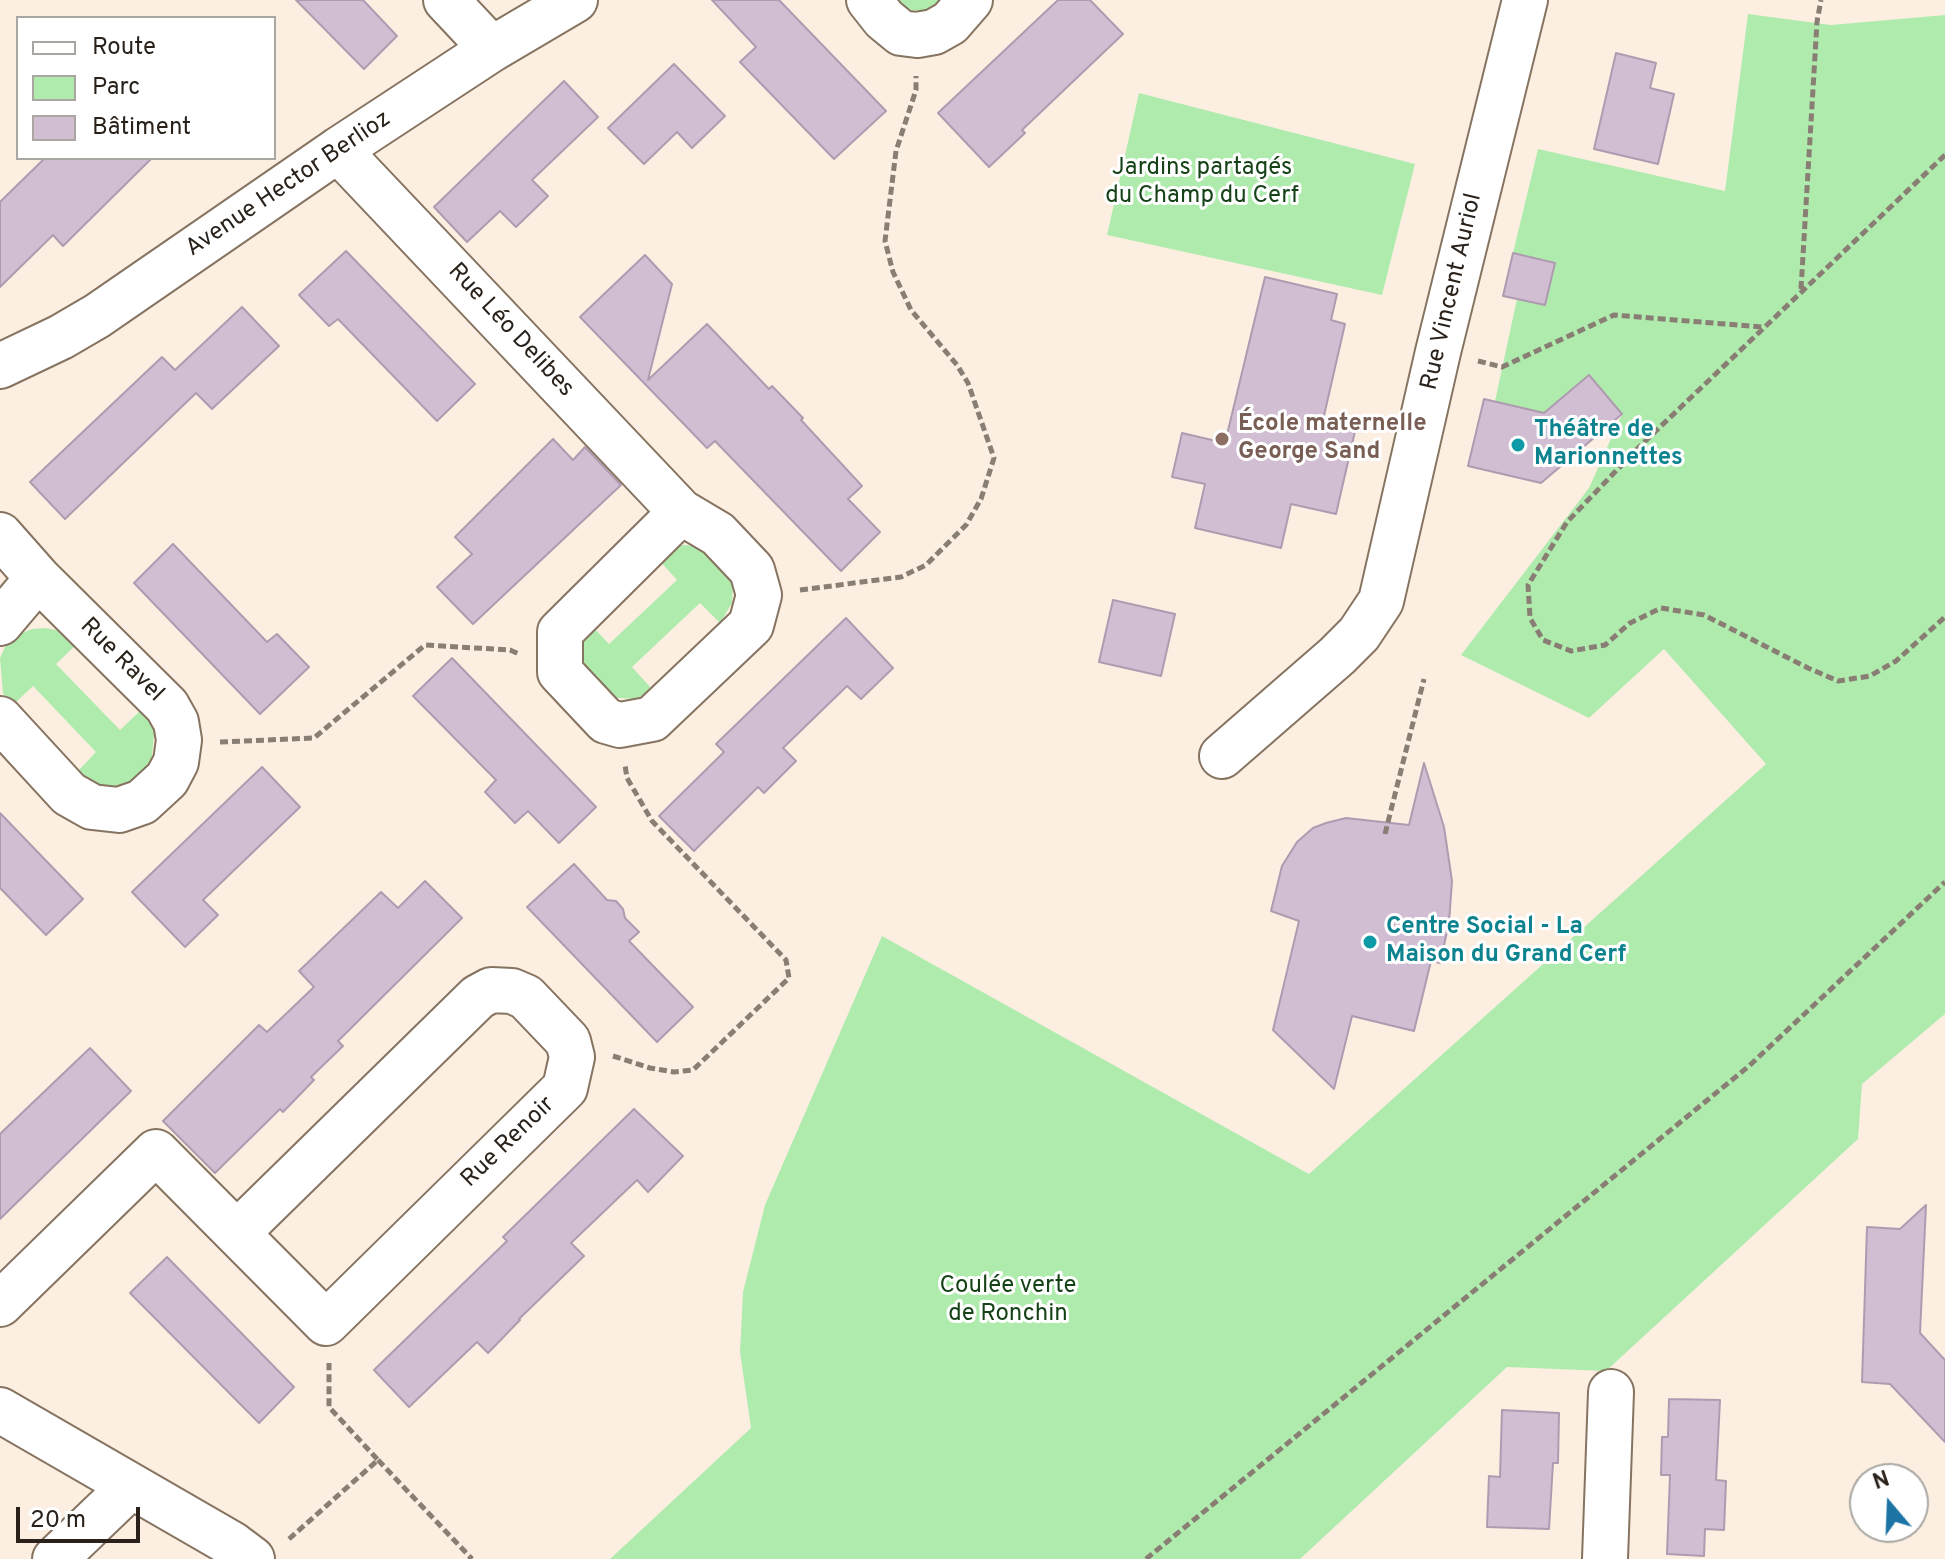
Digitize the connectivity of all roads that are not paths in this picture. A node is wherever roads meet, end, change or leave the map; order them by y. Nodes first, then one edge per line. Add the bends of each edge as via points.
1 (446, 0) edge
2 (575, 0) edge
3 (869, 0) edge
4 (970, 0) edge
5 (1525, 0) edge
6 (492, 49) junction
7 (338, 150) junction
8 (0, 366) edge
9 (681, 512) junction
10 (0, 535) edge
11 (38, 578) junction
12 (0, 623) edge
13 (0, 719) edge
14 (1222, 756) dead end
15 (237, 1233) junction
16 (0, 1304) edge
17 (1611, 1392) dead end
18 (0, 1410) edge
19 (131, 1486) junction
20 (265, 1554) edge
21 (55, 1559) edge
22 (1605, 1559) edge

1 - 6 street
2 - 6 street, Avenue Hector Berlioz
3 - 4 street via 901,33 917,35 950,23
5 - 14 street, Rue Vincent Auriol via 1381,601 1337,656
6 - 7 street, Avenue Hector Berlioz
7 - 8 street, Avenue Hector Berlioz via 97,316
7 - 9 street, Rue Léo Delibes
9 - 9 street, Rue Léo Delibes via 718,534 752,570 759,595 751,625 652,719 620,725 606,721 560,672 560,632
10 - 11 street, Rue Ravel
11 - 12 street
11 - 13 street, Rue Ravel via 167,706 179,740 176,762 167,779 142,802 119,810 92,807 69,794
15 - 15 street, Rue Renoir via 478,997 491,990 526,997 568,1041 572,1057 565,1088 326,1323
15 - 16 street via 156,1152
17 - 22 street
18 - 19 street
19 - 20 street
19 - 21 street

